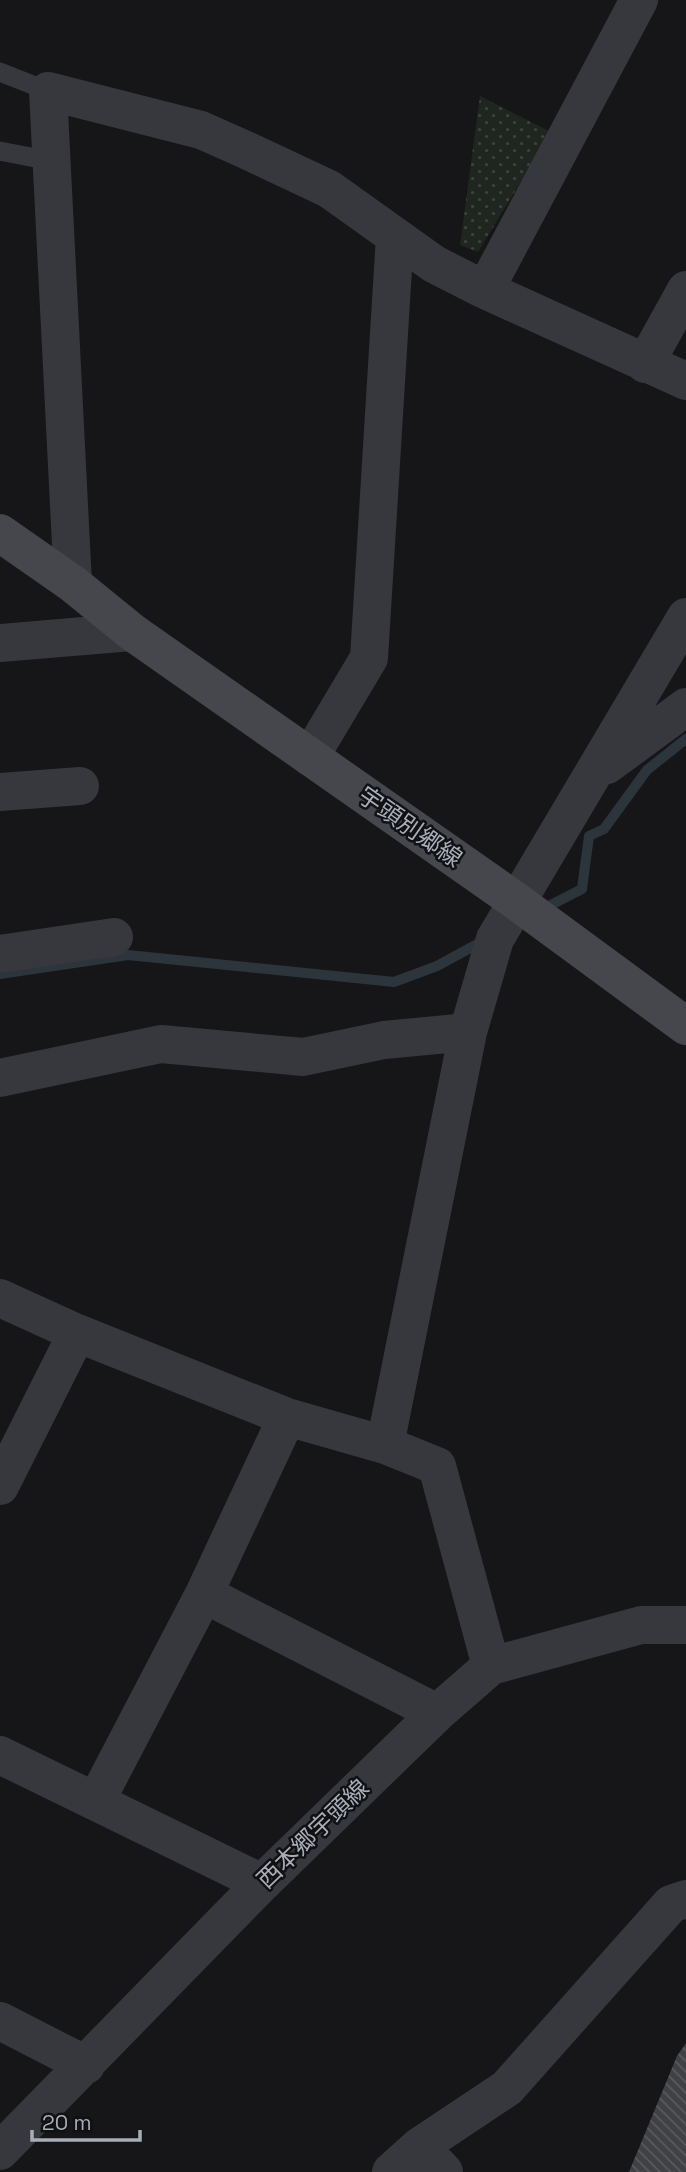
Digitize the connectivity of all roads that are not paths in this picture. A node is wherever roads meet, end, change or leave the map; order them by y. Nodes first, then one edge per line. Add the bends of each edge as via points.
1 (639, 0) edge
2 (0, 72) edge
3 (48, 91) junction
4 (0, 151) edge
5 (51, 161) junction
6 (395, 236) junction
7 (485, 290) junction
8 (686, 290) edge
9 (645, 364) junction
10 (686, 381) edge
11 (0, 533) edge
12 (73, 584) junction
13 (686, 617) edge
14 (132, 632) junction
15 (0, 643) edge
16 (686, 707) edge
17 (310, 757) junction
18 (594, 775) junction
19 (80, 786) dead end
20 (0, 792) edge
21 (516, 901) junction
22 (114, 937) dead end
23 (0, 954) edge
24 (686, 1026) edge
25 (468, 1032) junction
26 (0, 1078) edge
27 (0, 1298) edge
28 (77, 1333) junction
29 (287, 1417) junction
30 (385, 1445) junction
31 (0, 1486) edge
32 (204, 1594) junction
33 (686, 1625) edge
34 (491, 1666) junction
35 (437, 1713) junction
36 (0, 1755) edge
37 (96, 1801) junction
38 (262, 1883) junction
39 (686, 1899) edge
40 (0, 2021) edge
41 (86, 2065) junction
42 (0, 2151) edge
43 (432, 2159) edge
44 (391, 2172) edge

1 - 7 street
2 - 3 lane
3 - 5 street
3 - 6 street via 201,130 329,189
4 - 5 lane
5 - 12 street
6 - 7 street via 434,264
6 - 17 street via 369,658
7 - 9 street
8 - 9 street
9 - 10 street
11 - 12 street
12 - 14 street, 宇頭別郷線
13 - 18 street
14 - 15 street
14 - 17 street, 宇頭別郷線
16 - 18 street
17 - 21 street, 宇頭別郷線
18 - 21 street
19 - 20 street
21 - 24 street, 宇頭別郷線
21 - 25 street via 495,939
22 - 23 street
25 - 26 street via 384,1040 303,1057 161,1044
25 - 30 street
27 - 28 street
28 - 29 street
28 - 31 street
29 - 30 street
29 - 32 street
30 - 34 street via 437,1466
32 - 35 street
32 - 37 street
33 - 34 street, 西本郷宇頭線 via 642,1625
34 - 35 street, 西本郷宇頭線
35 - 38 street, 西本郷宇頭線
36 - 37 street
37 - 38 street
38 - 41 street, 西本郷宇頭線
39 - 43 street via 671,1904 506,2088
40 - 41 street
41 - 42 street, 西本郷宇頭線
43 - 44 street

